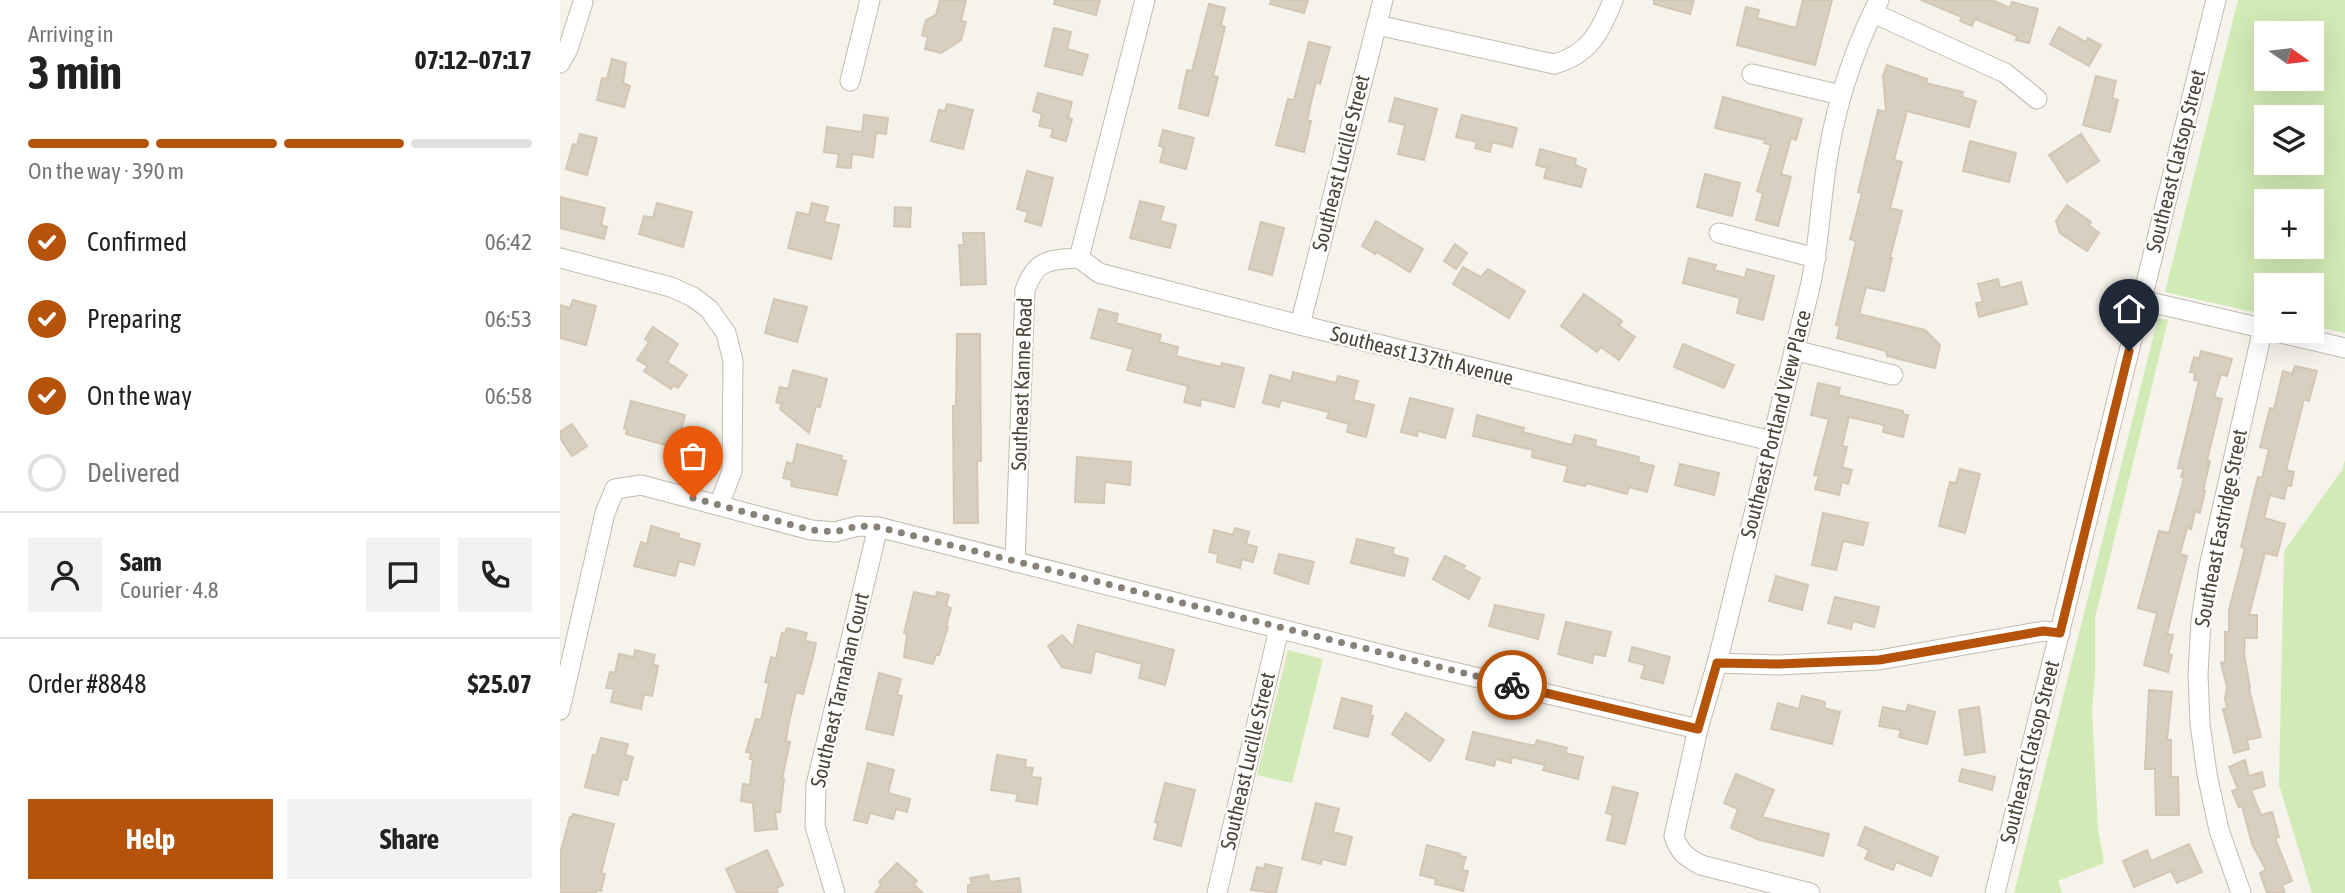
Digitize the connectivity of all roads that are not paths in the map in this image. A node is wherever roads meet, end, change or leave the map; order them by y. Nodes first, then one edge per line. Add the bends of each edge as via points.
1 (870, 0) edge
2 (1145, 0) edge
3 (1383, 0) edge
4 (1614, 0) edge
5 (2216, 0) edge
6 (583, 2) dead end
7 (1876, 6) edge
8 (1377, 25) junction
9 (560, 64) edge
10 (1752, 74) dead end
11 (850, 81) dead end
12 (1841, 95) junction
13 (2037, 99) dead end
14 (1719, 233) dead end
15 (560, 258) edge
16 (1079, 258) junction
17 (1816, 258) junction
18 (2141, 300) junction
19 (1300, 325) junction
20 (2254, 326) edge
21 (2264, 343) edge
22 (2324, 343) edge
23 (2345, 348) edge
24 (1794, 350) junction
25 (1893, 374) dead end
26 (1771, 441) junction
27 (719, 505) junction
28 (878, 527) junction
29 (1016, 562) junction
30 (1279, 629) junction
31 (2060, 633) junction
32 (1717, 663) junction
33 (560, 710) edge
34 (1698, 729) junction
35 (2234, 891) edge
36 (835, 893) edge
37 (1217, 893) edge
38 (1811, 893) edge
39 (1995, 893) edge

1 - 11 street
2 - 16 street
3 - 8 street, Southeast Lucille Street
4 - 8 street via 1602,30 1589,44 1570,60 1554,64
5 - 18 street, Southeast Clatsop Street
6 - 9 street
7 - 12 street, Southeast Portland View Place
7 - 13 street via 2005,72
8 - 19 street, Southeast Lucille Street
10 - 12 street
12 - 17 street, Southeast Portland View Place via 1824,177
14 - 17 street
15 - 27 street via 694,297 726,333 733,360 732,471
16 - 19 street, Southeast 137th Avenue via 1099,273
16 - 29 street, Southeast Kanne Road via 1040,265 1024,290
17 - 24 street, Southeast Portland View Place
18 - 20 street
18 - 31 street, Southeast Clatsop Street
19 - 26 street, Southeast 137th Avenue
21 - 35 street, Southeast Eastridge Street via 2209,567 2201,621 2200,724
22 - 23 street
24 - 25 street
24 - 26 street, Southeast Portland View Place
26 - 32 street, Southeast Portland View Place
27 - 28 street via 811,530
27 - 33 street via 641,485 615,489 605,513
28 - 29 street
28 - 36 street, Southeast Tarnahan Court via 816,785 815,825
29 - 30 street
30 - 34 street
30 - 37 street, Southeast Lucille Street
31 - 32 street via 2043,631 1879,660
31 - 39 street, Southeast Clatsop Street
32 - 34 street, Southeast Portland View Place
34 - 38 street, Southeast Portland View Place via 1676,818 1678,849 1701,865

